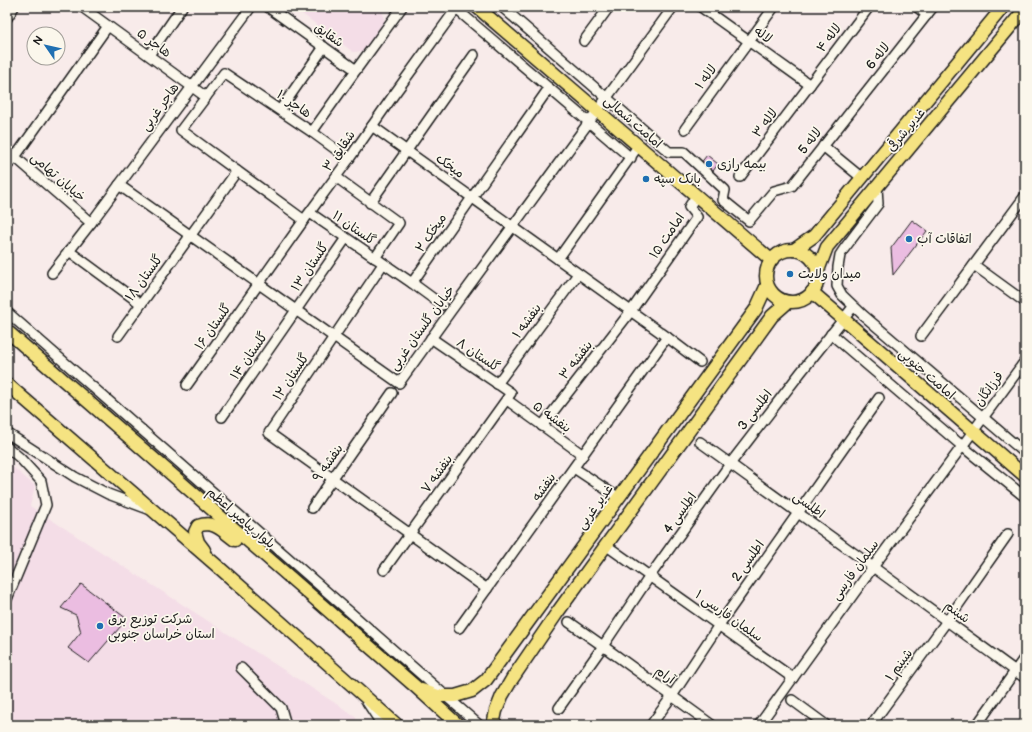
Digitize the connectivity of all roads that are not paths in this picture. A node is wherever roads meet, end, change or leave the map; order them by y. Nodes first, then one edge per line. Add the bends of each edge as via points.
1 (14, 7) edge
2 (82, 7) edge
3 (182, 7) edge
4 (251, 7) edge
5 (268, 7) edge
6 (402, 7) edge
7 (477, 7) edge
8 (502, 7) edge
9 (609, 7) edge
10 (674, 7) edge
11 (701, 7) edge
12 (774, 7) edge
13 (869, 7) edge
14 (917, 7) edge
15 (933, 7) edge
16 (1003, 7) edge
17 (455, 8) edge
18 (1025, 9) edge
19 (927, 15) junction
20 (7, 18) edge
21 (108, 26) junction
22 (584, 41) dead end
23 (748, 41) junction
24 (324, 47) junction
25 (149, 55) junction
26 (474, 55) dead end
27 (356, 70) junction
28 (810, 85) junction
29 (192, 86) junction
30 (549, 88) junction
31 (206, 97) junction
32 (606, 98) junction
33 (280, 110) junction
34 (598, 110) junction
35 (849, 113) joint
36 (589, 121) junction
37 (372, 126) junction
38 (685, 129) dead end
39 (312, 132) junction
40 (639, 145) junction
41 (823, 146) junction
42 (7, 150) edge
43 (407, 151) junction
44 (669, 152) junction
45 (15, 157) junction
46 (631, 158) junction
47 (349, 159) junction
48 (660, 164) junction
49 (7, 166) edge
50 (237, 171) junction
51 (740, 176) dead end
52 (336, 177) junction
53 (862, 178) junction
54 (119, 185) junction
55 (876, 187) junction
56 (696, 196) junction
57 (1025, 196) edge
58 (472, 198) junction
59 (370, 203) junction
60 (307, 216) junction
61 (91, 223) junction
62 (512, 226) junction
63 (191, 236) junction
64 (346, 238) junction
65 (794, 250) junction
66 (69, 251) junction
67 (375, 258) junction
68 (558, 259) junction
69 (771, 260) junction
70 (383, 264) junction
71 (974, 266) junction
72 (660, 270) joint
73 (52, 273) dead end
74 (818, 273) junction
75 (578, 274) junction
76 (412, 283) junction
77 (259, 284) junction
78 (767, 285) junction
79 (812, 292) junction
80 (788, 302) junction
81 (1025, 302) edge
82 (141, 304) junction
83 (442, 306) dead end
84 (854, 307) junction
85 (296, 310) junction
86 (631, 311) junction
87 (7, 312) edge
88 (843, 319) junction
89 (7, 331) edge
90 (831, 334) junction
91 (118, 336) dead end
92 (921, 336) dead end
93 (334, 337) junction
94 (667, 337) junction
95 (431, 338) junction
96 (1025, 361) edge
97 (700, 362) dead end
98 (7, 384) edge
99 (497, 384) junction
100 (187, 385) dead end
101 (392, 393) dead end
102 (509, 396) junction
103 (879, 398) dead end
104 (222, 417) dead end
105 (984, 418) junction
106 (542, 426) junction
107 (973, 432) junction
108 (7, 433) edge
109 (700, 442) dead end
110 (962, 446) junction
111 (7, 447) edge
112 (1025, 453) edge
113 (583, 455) junction
114 (730, 464) junction
115 (574, 468) junction
116 (1025, 476) edge
117 (333, 479) junction
118 (1025, 497) edge
119 (619, 498) junction
120 (312, 508) dead end
121 (154, 511) junction
122 (798, 513) junction
123 (410, 534) junction
124 (1008, 534) dead end
125 (606, 546) junction
126 (873, 567) junction
127 (384, 570) dead end
128 (223, 571) junction
129 (650, 576) junction
130 (289, 578) junction
131 (487, 589) junction
132 (7, 599) edge
133 (947, 621) junction
134 (569, 622) dead end
135 (719, 625) junction
136 (459, 628) dead end
137 (603, 646) junction
138 (1025, 657) edge
139 (241, 668) dead end
140 (496, 668) junction
141 (1015, 671) junction
142 (512, 678) junction
143 (793, 678) junction
144 (1025, 678) edge
145 (416, 687) junction
146 (359, 691) junction
147 (445, 696) junction
148 (672, 696) junction
149 (792, 700) dead end
150 (559, 708) dead end
151 (286, 725) edge
152 (382, 725) edge
153 (397, 725) edge
154 (458, 725) edge
155 (479, 725) edge
156 (493, 725) edge
157 (651, 725) edge
158 (712, 725) edge
159 (759, 725) edge
160 (826, 725) edge
161 (871, 725) edge
162 (977, 725) edge

1 - 20 street
2 - 21 street, هاجر ۵
3 - 25 street
4 - 29 street, هاجر غربی
5 - 24 street, شقایق
6 - 27 street
7 - 34 main road, امامت شمالی
8 - 32 street
9 - 22 street
10 - 32 street, خیابان گلستان غربی
11 - 23 street, لاله
12 - 23 street, لاله ۱
13 - 28 street, لاله ۴
14 - 19 street
15 - 19 street, لاله 6
16 - 53 main road, غدیر شرقی
17 - 30 street
17 - 37 street, شقایق ۳
18 - 55 main road, غدیر شرقی
19 - 35 street, لاله 6
21 - 25 street, هاجر ۵
21 - 45 street
23 - 28 street, لاله
23 - 38 street, لاله ۱
24 - 27 street, شقایق
24 - 33 street
25 - 29 street, هاجر ۵
26 - 43 street
27 - 39 street
28 - 51 street, لاله ۳
29 - 31 street, هاجر ۵
29 - 54 street, هاجر غربی
30 - 36 street
30 - 58 street, میخک ۲
31 - 33 street, هاجر ۱۰ via 224,72
31 - 50 street, گلستان ۱۱ via 181,130
32 - 34 street, خیابان گلستان غربی
32 - 44 street
33 - 39 street, هاجر ۱۰
34 - 36 street, خیابان گلستان غربی
34 - 40 main road, امامت شمالی
35 - 41 street, لاله 5
36 - 46 street
36 - 62 street, خیابان گلستان غربی
37 - 43 street, میخک
37 - 47 street, شقایق ۳
39 - 47 street, هاجر ۱۰
40 - 46 street
40 - 48 main road, امامت شمالی
41 - 44 street, لاله 5 via 792,186 774,191 749,222 723,200 725,190 684,152
41 - 53 street
42 - 45 street, خیابان تهامی
43 - 58 street, میخک
43 - 59 street
44 - 48 street
45 - 49 street
45 - 61 street, خیابان تهامی
46 - 68 street
47 - 52 street, شقایق ۳
48 - 56 main road, امامت شمالی
50 - 60 street, گلستان ۱۱
50 - 63 street, گلستان ۱۸
52 - 59 street
52 - 60 street, شقایق ۳
53 - 65 main road, غدیر شرقی via 814,236
54 - 61 street, هاجر غربی
54 - 63 street, خیابان گلستان غربی
55 - 74 main road, غدیر شرقی via 827,247
55 - 84 street via 878,204 840,255 837,286
56 - 69 main road, امامت شمالی
56 - 72 street, امامت ۱۵ via 689,207 697,217
57 - 71 street
58 - 62 street, میخک
58 - 76 street, میخک ۲
59 - 67 street via 399,223
60 - 64 street, گلستان ۱۱
60 - 77 street, شقایق ۳
61 - 66 street, هاجر غربی
62 - 68 street
62 - 95 street, خیابان گلستان غربی
63 - 77 street, خیابان گلستان غربی
63 - 82 street, گلستان ۱۸
64 - 67 street, گلستان ۱۱
64 - 85 street, گلستان ۱۳
65 - 69 main road via 782,252
65 - 74 main road via 808,256
66 - 73 street, هاجر غربی
66 - 82 street
67 - 70 street, گلستان ۱۱
68 - 75 street
69 - 78 main road via 766,272
70 - 76 street, گلستان ۱۱
70 - 93 street
71 - 81 street
71 - 92 street
72 - 86 street, بنفشه ۳
74 - 79 main road
75 - 86 street
75 - 99 street, بنفشه ۱
76 - 83 street, گلستان ۱۱
77 - 85 street, خیابان گلستان غربی
77 - 100 street, گلستان ۱۶
78 - 80 main road via 775,296
78 - 119 main road, غدیر غربی via 756,309
79 - 80 main road via 801,300
79 - 88 main road, امامت جنوبی
80 - 125 main road via 772,316
82 - 91 street, گلستان ۱۸
84 - 88 street, اطلسی 3
84 - 105 street
85 - 93 street, خیابان گلستان غربی
85 - 104 street, گلستان ۱۴
86 - 94 street
86 - 106 street, بنفشه ۳
87 - 147 street
88 - 90 street, اطلسی 3
88 - 107 main road, امامت جنوبی
89 - 130 main road, بلوار پیامبر اعظم
90 - 110 street
90 - 114 street, اطلسی 3
93 - 95 street, خیابان گلستان غربی via 399,383
93 - 117 street, گلستان ۱۲ via 269,433
94 - 97 street
94 - 113 street, بنفشه
95 - 99 street, گلستان ۸
96 - 105 street, فرزانگان
98 - 121 main road
99 - 102 street, گلستان ۸
101 - 117 street, بنفشه ۹
102 - 106 street, بنفشه ۵
102 - 123 street, بنفشه ۷
103 - 122 street, اطلسی 2
105 - 107 street, فرزانگان
105 - 112 street
106 - 113 street, بنفشه ۵
107 - 110 street, سلمان فارسی
107 - 116 main road, امامت جنوبی
108 - 121 street via 75,477 108,494
109 - 114 street, اطلسی
110 - 118 street
110 - 126 street, سلمان فارسی
111 - 132 street via 41,482 46,505
113 - 115 street, بنفشه
114 - 122 street, اطلسی
114 - 129 street, اطلسی 4
115 - 119 street
115 - 131 street, بنفشه
117 - 120 street, بنفشه ۹
117 - 123 street
119 - 140 main road, غدیر غربی
121 - 128 main road
122 - 126 street, اطلسی
122 - 135 street, اطلسی 2
123 - 127 street, بنفشه ۷
123 - 131 street
124 - 133 street, شبنم ۱
125 - 129 street, سلمان فارسی ۱
125 - 142 main road
126 - 133 street, شبنم
126 - 143 street, سلمان فارسی
128 - 130 main road via 198,542 195,532 198,526 214,524
128 - 146 main road
129 - 135 street, سلمان فارسی ۱
129 - 137 street, اطلسی 4
130 - 145 main road, بلوار پیامبر اعظم
131 - 136 street, بنفشه
133 - 141 street, شبنم
133 - 161 street, شبنم ۱
134 - 137 street, آرام
135 - 143 street, سلمان فارسی ۱
135 - 148 street, اطلسی 2
137 - 148 street, آرام
137 - 150 street, اطلسی 4
138 - 141 street
139 - 151 street via 281,708
140 - 142 main road via 495,675 499,680 506,682
140 - 147 main road, غدیر غربی via 472,691
141 - 144 street, شبنم
141 - 162 street
142 - 156 main road via 502,696
143 - 159 street, سلمان فارسی
145 - 147 main road, غدیر غربی via 438,696
145 - 154 main road, بلوار پیامبر اعظم
146 - 152 street
146 - 153 main road
147 - 155 street
148 - 157 street, اطلسی 2
148 - 158 street, آرام
149 - 160 street

